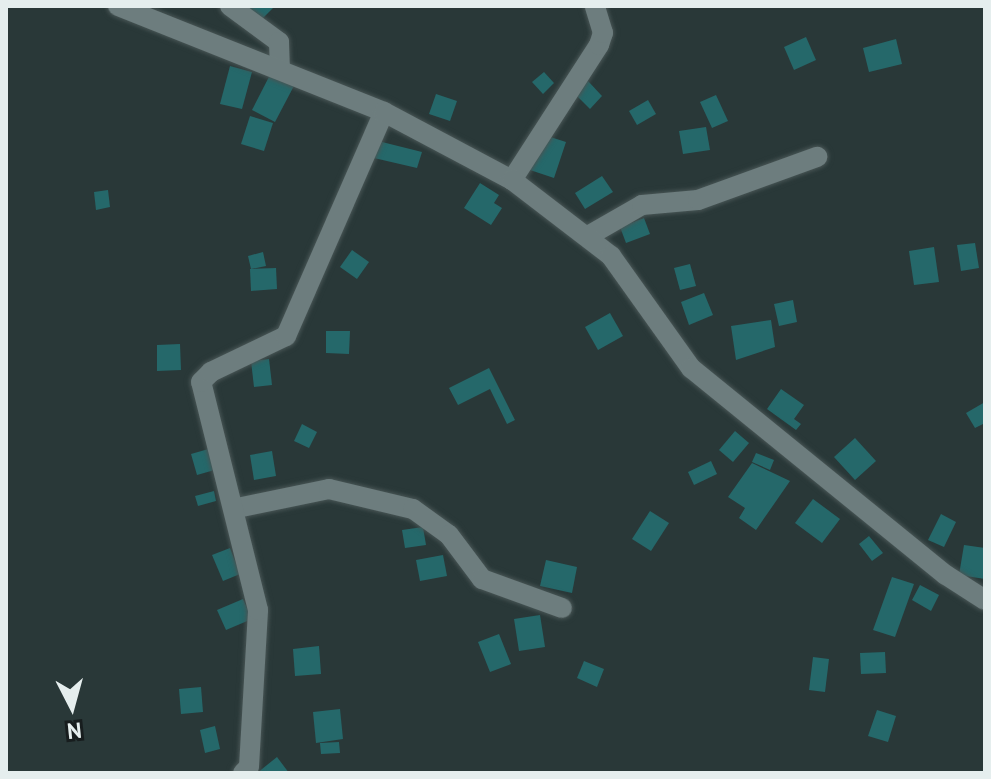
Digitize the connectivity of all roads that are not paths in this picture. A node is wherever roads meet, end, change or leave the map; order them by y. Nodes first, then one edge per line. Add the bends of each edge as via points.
1 (118, 6) edge
2 (230, 6) edge
3 (595, 6) edge
4 (280, 67) junction
5 (384, 112) junction
6 (817, 157) dead end
7 (512, 180) junction
8 (588, 236) junction
9 (237, 508) junction
10 (985, 600) edge
11 (562, 608) dead end
12 (243, 773) edge

1 - 4 street
2 - 4 street via 279,42
3 - 7 street via 603,33 599,45
4 - 5 street
5 - 7 street
5 - 9 street via 286,336 211,372 201,382
6 - 8 street via 698,200 642,205
7 - 8 street
8 - 10 street via 611,256 691,368 946,575
9 - 11 street via 329,489 413,509 449,535 482,579
9 - 12 street via 258,610 249,767

